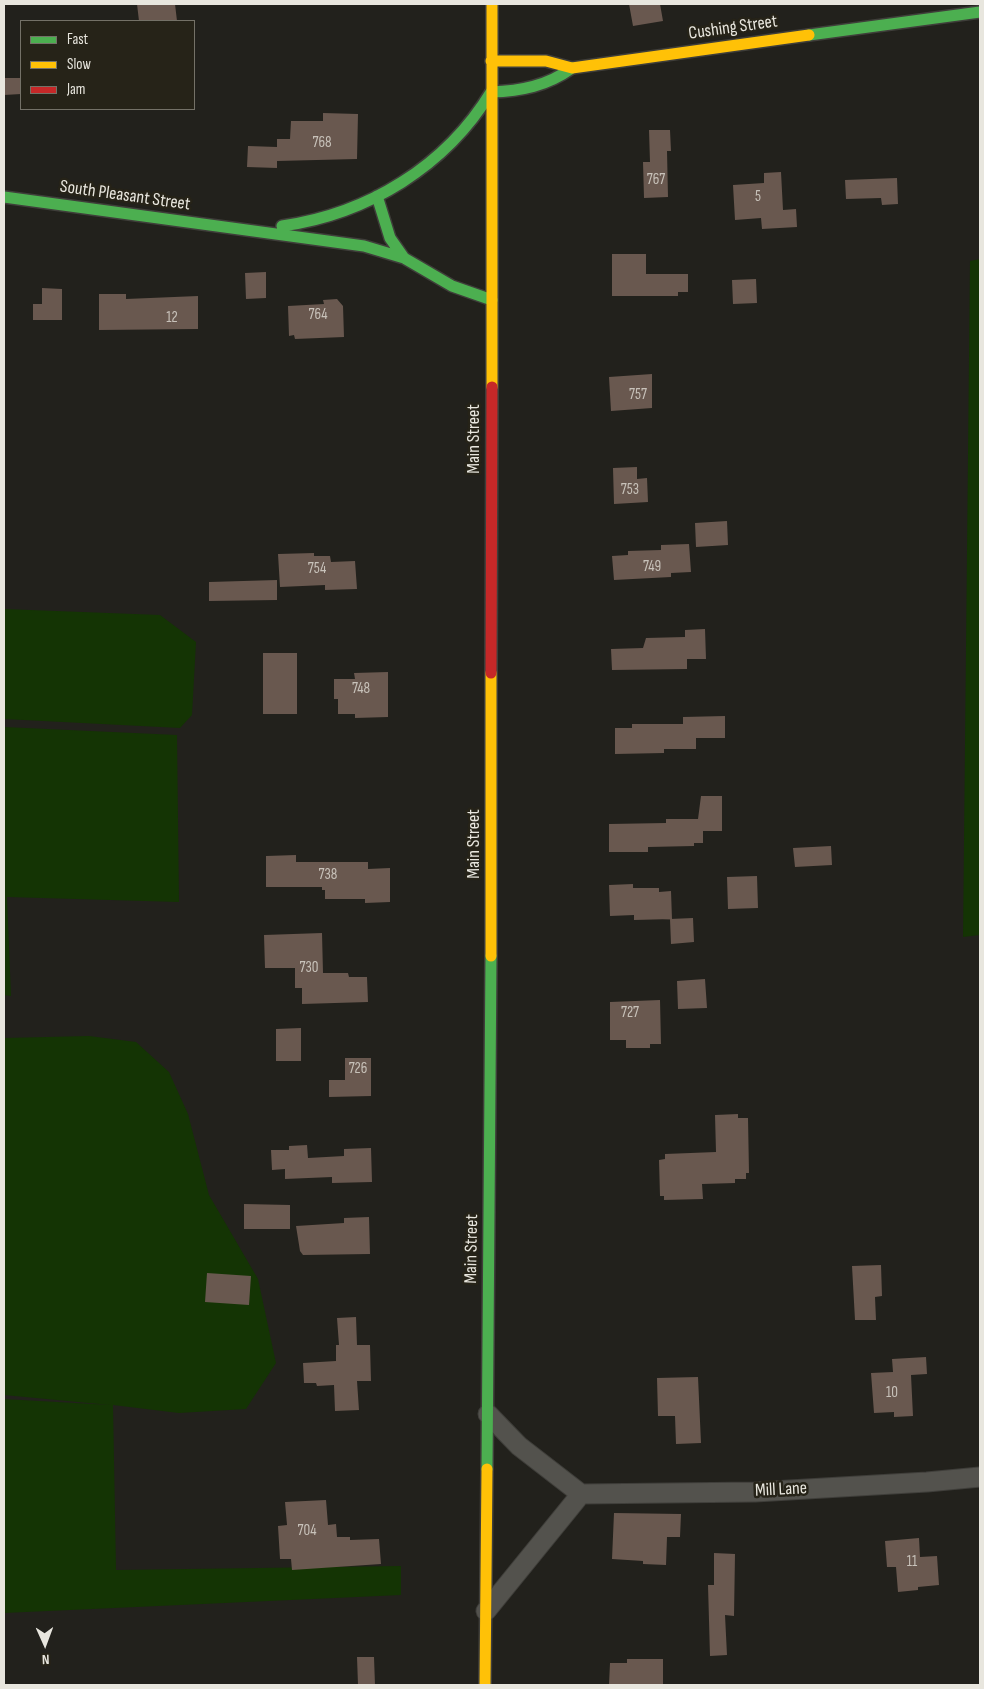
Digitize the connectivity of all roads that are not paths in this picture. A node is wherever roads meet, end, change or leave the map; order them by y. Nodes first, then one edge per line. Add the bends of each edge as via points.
1 (492, 4) edge
2 (980, 12) edge
3 (491, 60) junction
4 (572, 68) junction
5 (491, 92) junction
6 (377, 196) junction
7 (4, 197) edge
8 (242, 230) junction
9 (404, 258) junction
10 (492, 300) junction
11 (488, 1414) junction
12 (980, 1477) edge
13 (581, 1494) junction
14 (486, 1611) junction
15 (485, 1685) edge

1 - 3 main road, Main Street
2 - 4 main road, Cushing Street
3 - 4 main road, Cushing Street via 546,61
3 - 5 main road, Main Street
4 - 5 main road via 539,87 525,91
5 - 6 main road, South Pleasant Street via 466,129 445,149 415,173
5 - 10 main road, Main Street
6 - 8 main road, South Pleasant Street via 309,223
6 - 9 main road via 390,238
7 - 8 main road, South Pleasant Street
8 - 9 main road, South Pleasant Street via 364,246
9 - 10 main road, South Pleasant Street via 452,286
10 - 11 main road, Main Street
11 - 13 street via 519,1446
11 - 14 main road, Main Street
12 - 13 street, Mill Lane via 755,1492
13 - 14 street
14 - 15 main road, Main Street

